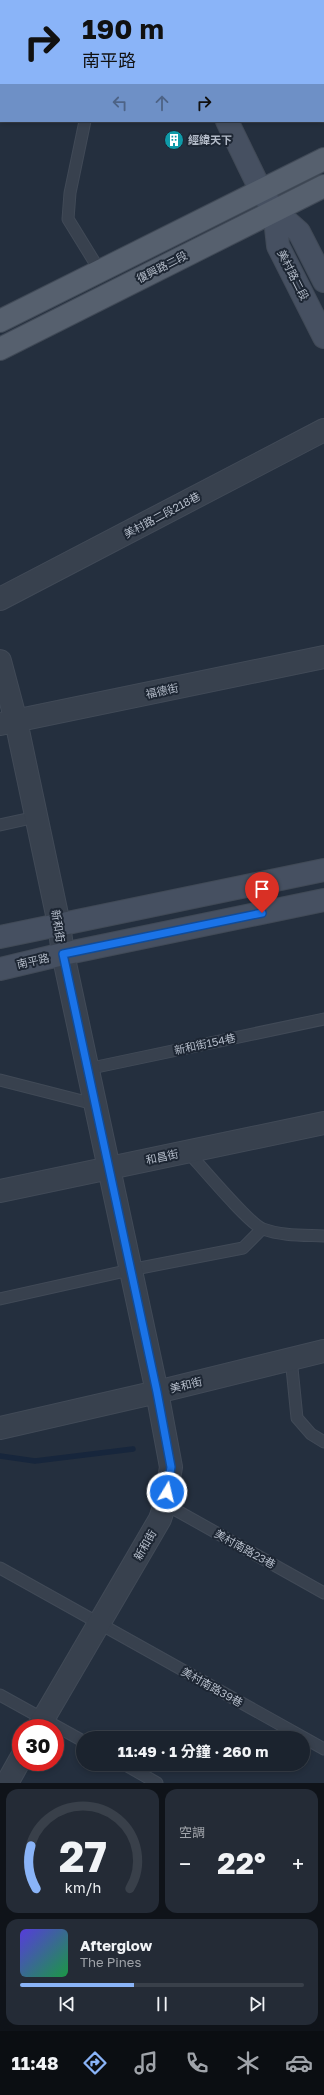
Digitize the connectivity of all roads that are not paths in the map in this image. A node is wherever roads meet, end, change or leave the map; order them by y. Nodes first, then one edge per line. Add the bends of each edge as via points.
1 (85, 122) edge
2 (227, 122) edge
3 (324, 159) edge
4 (324, 186) edge
5 (261, 191) junction
6 (274, 210) junction
7 (100, 272) junction
8 (324, 281) edge
9 (0, 321) edge
10 (324, 337) edge
11 (0, 349) edge
12 (324, 430) edge
13 (0, 599) edge
14 (324, 657) edge
15 (0, 661) edge
16 (8, 723) edge
17 (36, 817) junction
18 (0, 825) edge
19 (324, 870) edge
20 (324, 900) edge
21 (59, 924) junction
22 (0, 937) edge
23 (63, 954) junction
24 (0, 969) edge
25 (324, 1019) edge
26 (87, 1069) junction
27 (0, 1080) edge
28 (94, 1104) junction
29 (324, 1123) edge
30 (188, 1152) junction
31 (108, 1169) junction
32 (0, 1191) edge
33 (262, 1229) junction
34 (324, 1236) edge
35 (130, 1270) junction
36 (0, 1299) edge
37 (324, 1351) edge
38 (291, 1358) junction
39 (157, 1392) junction
40 (0, 1428) edge
41 (324, 1442) edge
42 (165, 1504) junction
43 (0, 1568) edge
44 (324, 1594) edge
45 (100, 1624) junction
46 (0, 1695) edge
47 (35, 1719) edge
48 (43, 1719) edge
49 (64, 1733) edge
50 (76, 1738) edge
51 (324, 1749) edge
52 (13, 1771) edge
53 (136, 1771) edge
54 (6, 1783) edge
55 (157, 1783) edge

1 - 7 lane via 70,193 68,219
2 - 5 street, 美村路二段
3 - 5 main road
4 - 6 main road, 復興路二段
5 - 6 street, 美村路二段
5 - 7 main road
6 - 8 street, 美村路二段 via 299,232
6 - 10 street, 美村路二段 via 278,246
6 - 11 main road, 復興路二段
7 - 9 main road
12 - 13 street, 美村路二段218巷
14 - 16 street, 福德街
15 - 16 street, 新和街
16 - 17 street, 新和街
17 - 18 lane
17 - 21 street, 新和街
19 - 21 street
20 - 23 street, 南平路
21 - 22 street
21 - 23 street, 新和街
23 - 24 street, 南平路
23 - 26 street, 新和街
25 - 26 lane, 新和街154巷
26 - 28 street, 新和街
27 - 28 lane
28 - 31 street, 新和街
29 - 30 street, 和昌街
30 - 31 street, 和昌街
30 - 33 lane
31 - 32 street, 和昌街
31 - 35 street, 新和街
33 - 34 lane
33 - 35 lane via 243,1248
35 - 36 lane
35 - 39 street, 新和街
37 - 38 street, 美和街
38 - 39 street, 美和街
38 - 41 lane via 297,1418 311,1434
39 - 40 street, 美和街
39 - 42 street, 新和街 via 171,1467
42 - 44 lane, 美村南路23巷
42 - 45 street, 新和街 via 160,1519
43 - 45 lane, 美村南路39巷
45 - 48 street, 新和街
45 - 51 lane, 美村南路39巷
46 - 47 lane
49 - 50 lane
52 - 54 street
53 - 55 lane

